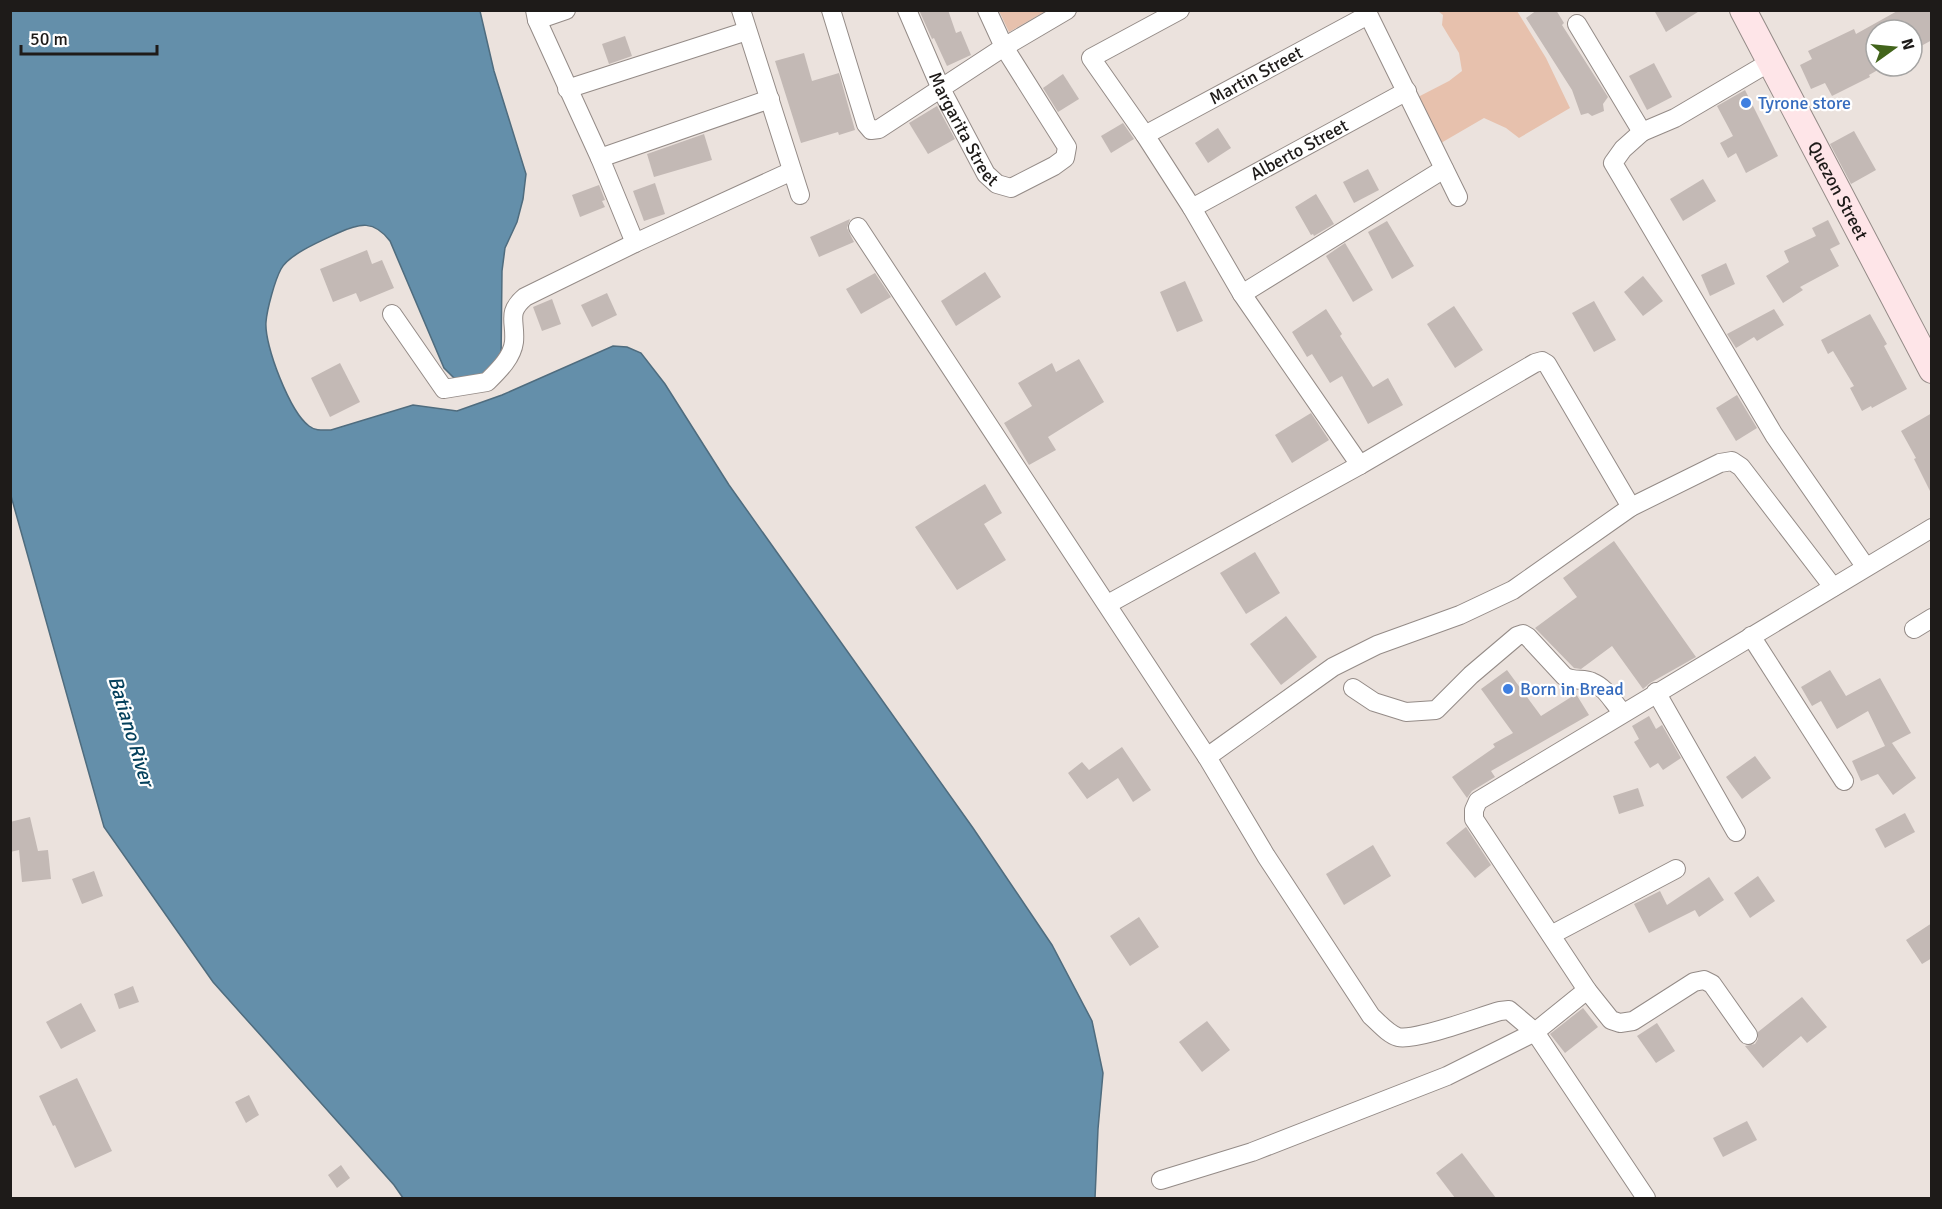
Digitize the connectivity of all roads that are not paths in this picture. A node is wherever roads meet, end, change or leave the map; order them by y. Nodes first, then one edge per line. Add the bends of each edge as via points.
1 (566, 10) edge
2 (741, 10) edge
3 (831, 10) edge
4 (907, 10) edge
5 (987, 10) edge
6 (1067, 10) edge
7 (1180, 10) edge
8 (1743, 10) edge
9 (1367, 13) edge
10 (536, 15) edge
11 (1577, 24) dead end
12 (747, 31) junction
13 (1004, 47) junction
14 (1770, 62) junction
15 (567, 89) junction
16 (941, 89) junction
17 (1407, 91) junction
18 (770, 99) junction
19 (1642, 132) junction
20 (1145, 135) junction
21 (600, 158) junction
22 (1444, 169) junction
23 (792, 171) junction
24 (800, 195) dead end
25 (1458, 197) dead end
26 (1192, 208) junction
27 (858, 227) dead end
28 (635, 243) junction
29 (1242, 294) junction
30 (392, 314) dead end
31 (1932, 370) edge
32 (1360, 465) junction
33 (1631, 507) junction
34 (1932, 528) edge
35 (1865, 566) junction
36 (1833, 587) junction
37 (1108, 604) junction
38 (1932, 618) edge
39 (1914, 629) dead end
40 (1751, 636) junction
41 (1353, 687) dead end
42 (1656, 692) junction
43 (1623, 713) junction
44 (1207, 757) junction
45 (1844, 781) dead end
46 (1736, 832) dead end
47 (1676, 869) dead end
48 (1551, 935) junction
49 (1587, 990) junction
50 (1535, 1032) junction
51 (1748, 1035) dead end
52 (1161, 1180) dead end
53 (1646, 1198) edge

1 - 10 street
2 - 12 street
3 - 16 street via 871,130 879,129
4 - 16 street, Margarita Street
5 - 13 street, Margarita Street
6 - 13 street
7 - 20 street via 1091,58
8 - 14 main road, Quezon Street
9 - 17 street
9 - 20 street, Martin Street
10 - 15 street
11 - 19 street
12 - 15 street
12 - 18 street
13 - 16 street
13 - 16 street, Margarita Street via 1067,147 1065,158 1054,166 1011,188 997,184 986,174
14 - 19 street via 1675,118
14 - 31 main road, Quezon Street
15 - 21 street
17 - 22 street
17 - 26 street, Alberto Street
18 - 21 street
18 - 23 street
19 - 35 street via 1613,163 1774,435
20 - 26 street
21 - 28 street
22 - 25 street
22 - 29 street
23 - 24 street
23 - 28 street
26 - 29 street
27 - 37 street
28 - 30 street via 515,305 514,343 487,382 444,389
29 - 32 street
32 - 33 street via 1542,361
32 - 37 street
33 - 36 street via 1720,463 1732,461 1741,467
33 - 44 street via 1513,590 1460,615 1377,645 1334,667
34 - 35 street
35 - 36 street
36 - 40 street
37 - 44 street
38 - 39 street
40 - 42 street
40 - 45 street
41 - 43 street via 1374,702 1406,712 1436,710 1471,675 1522,634 1564,676 1590,681 1605,690
42 - 43 street
42 - 46 street
43 - 48 street via 1478,801 1474,810 1474,819
44 - 50 street via 1338,966 1371,1016 1386,1030 1398,1036 1416,1036 1509,1010
47 - 48 street
48 - 49 street
49 - 50 street
49 - 51 street via 1611,1020 1620,1023 1634,1020 1694,982 1704,980 1712,984
50 - 52 street via 1447,1076 1252,1152
50 - 53 street

